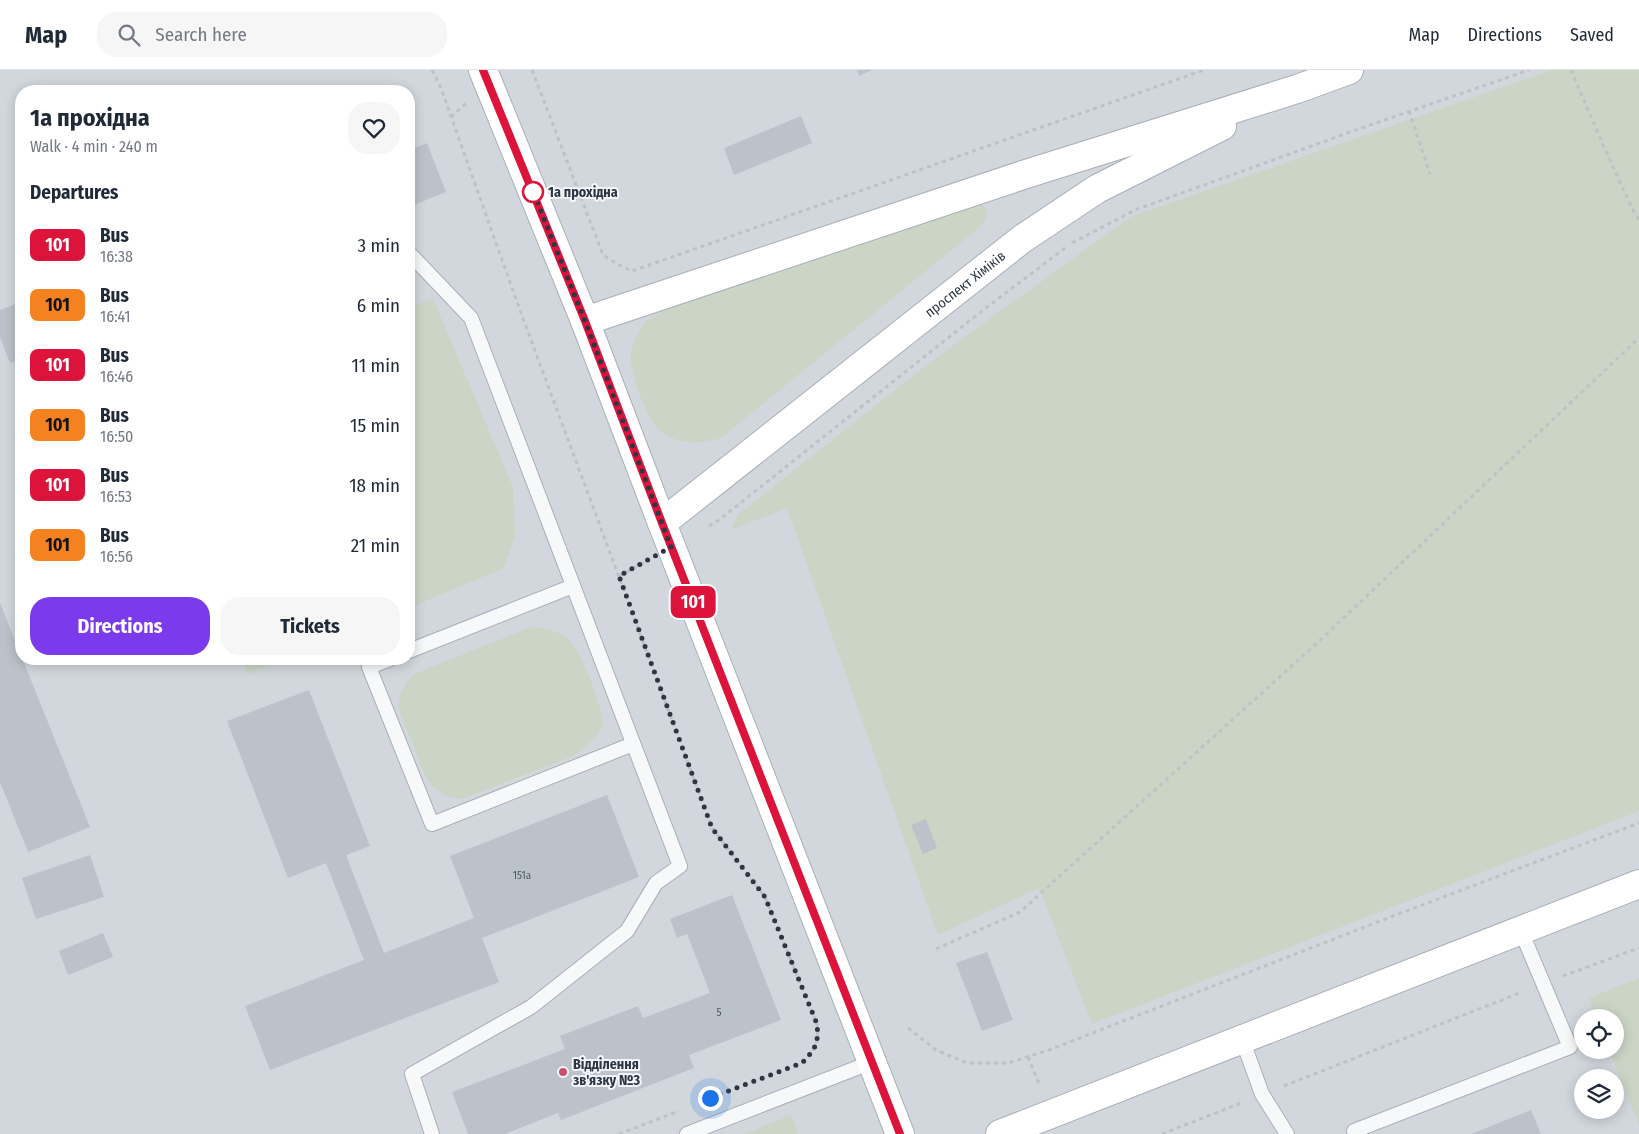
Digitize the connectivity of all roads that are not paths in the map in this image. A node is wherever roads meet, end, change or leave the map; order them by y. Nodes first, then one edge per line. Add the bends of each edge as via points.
1 (483, 70) edge
2 (1349, 70) edge
3 (1297, 88) junction
4 (415, 259) edge
5 (585, 321) junction
6 (667, 535) junction
7 (573, 586) junction
8 (415, 650) edge
9 (374, 665) edge
10 (633, 744) junction
11 (1639, 884) edge
12 (1521, 931) junction
13 (1242, 1040) junction
14 (872, 1062) junction
15 (1354, 1131) dead end
16 (432, 1134) edge
17 (687, 1134) edge
18 (900, 1134) edge
19 (1000, 1134) edge
20 (1287, 1134) edge

1 - 5 street
2 - 3 street, проспект Хіміків
3 - 5 street, проспект Хіміків via 1026,174
3 - 6 street, проспект Хіміків via 1097,189 1022,239
4 - 7 lane via 471,318
5 - 6 street
6 - 14 street
7 - 8 lane
7 - 10 lane
9 - 10 lane via 369,667 432,824
10 - 16 lane via 680,866 656,883 626,931 530,1007 412,1074
11 - 12 street
12 - 13 street
12 - 15 lane via 1570,1047
13 - 19 street
13 - 20 lane via 1262,1094
14 - 17 lane
14 - 18 street

